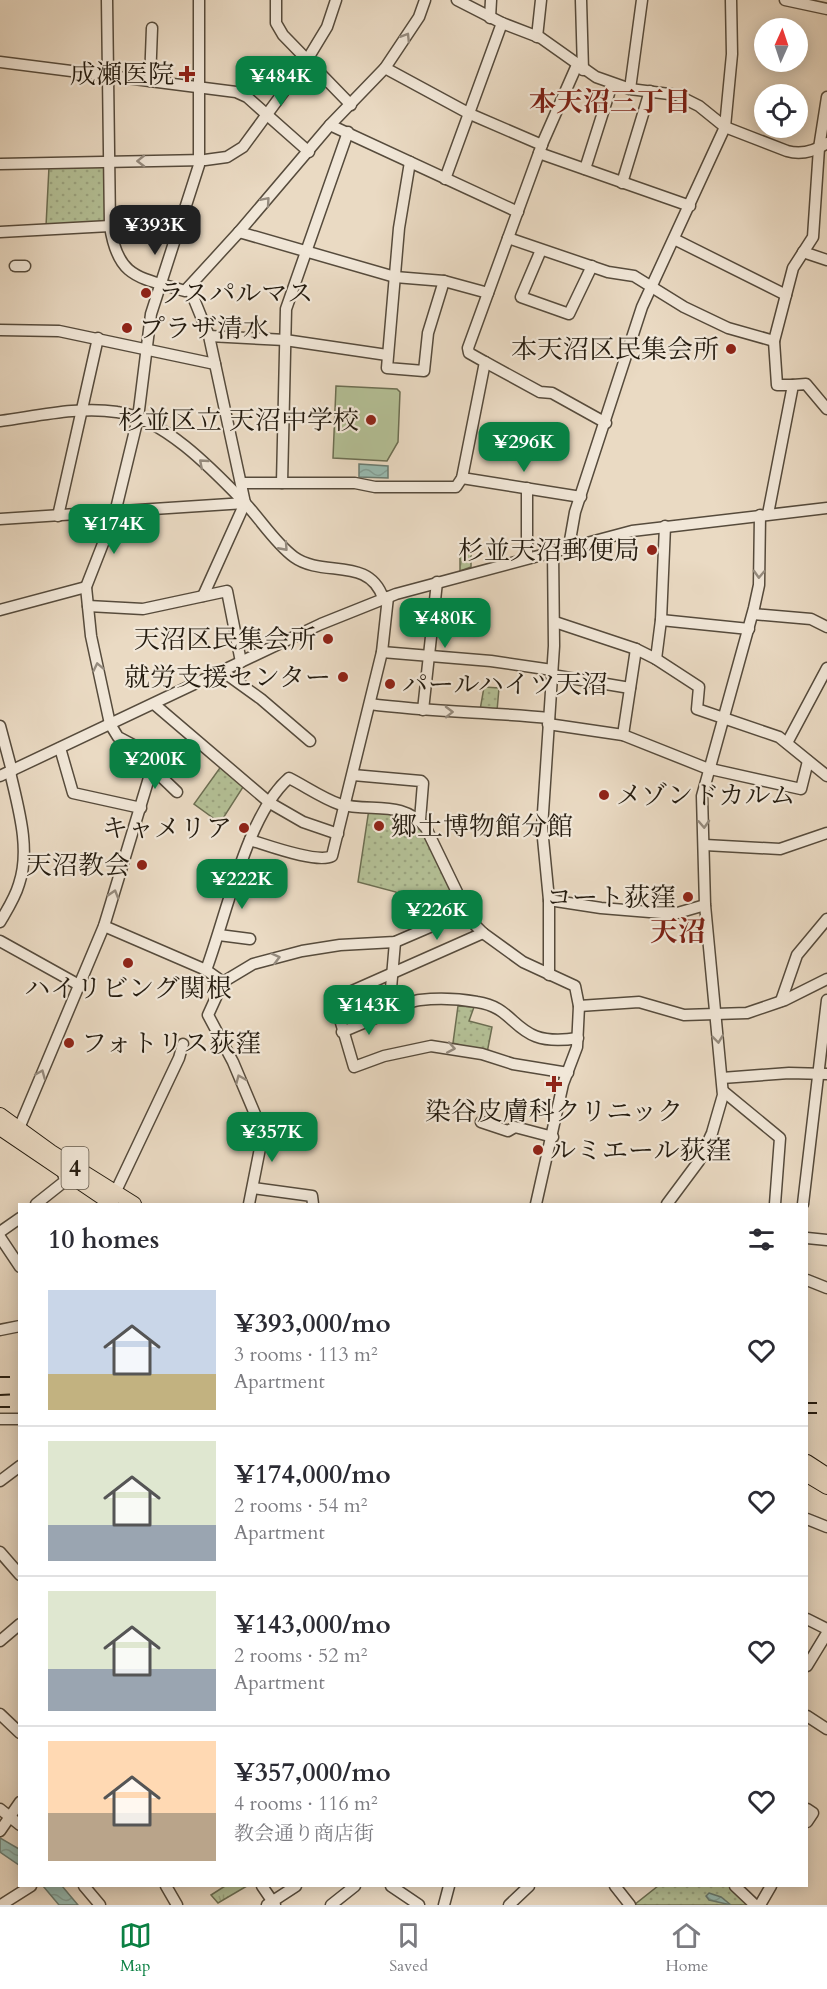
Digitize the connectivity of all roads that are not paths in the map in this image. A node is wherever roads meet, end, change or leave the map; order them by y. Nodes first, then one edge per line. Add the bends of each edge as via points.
1 (108, 0) edge
2 (199, 0) edge
3 (276, 0) edge
4 (336, 0) edge
5 (425, 0) edge
6 (457, 0) edge
7 (491, 0) edge
8 (541, 0) edge
9 (581, 0) edge
10 (642, 0) edge
11 (731, 0) edge
12 (785, 0) edge
13 (827, 9) edge
14 (490, 18) junction
15 (502, 23) junction
16 (152, 28) dead end
17 (537, 37) junction
18 (307, 60) junction
19 (0, 62) edge
20 (385, 68) junction
21 (580, 68) junction
22 (109, 76) junction
23 (150, 81) junction
24 (612, 84) junction
25 (199, 86) junction
26 (630, 89) junction
27 (650, 91) junction
28 (827, 97) edge
29 (351, 105) junction
30 (267, 114) junction
31 (470, 114) junction
32 (330, 124) junction
33 (725, 127) junction
34 (348, 132) junction
35 (823, 146) edge
36 (541, 149) junction
37 (309, 152) junction
38 (200, 160) junction
39 (110, 162) junction
40 (410, 162) junction
41 (0, 164) edge
42 (585, 169) junction
43 (445, 179) junction
44 (622, 183) junction
45 (690, 206) junction
46 (518, 212) junction
47 (110, 226) junction
48 (0, 232) edge
49 (239, 232) junction
50 (508, 238) junction
51 (674, 239) junction
52 (541, 250) junction
53 (803, 252) junction
54 (306, 253) junction
55 (827, 260) edge
56 (592, 266) junction
57 (395, 278) junction
58 (444, 281) junction
59 (161, 284) junction
60 (651, 286) junction
61 (187, 289) junction
62 (488, 293) junction
63 (786, 295) junction
64 (0, 330) edge
65 (209, 336) junction
66 (98, 338) junction
67 (285, 340) junction
68 (774, 341) junction
69 (147, 350) junction
70 (387, 355) junction
71 (485, 362) junction
72 (215, 364) junction
73 (793, 385) junction
74 (827, 409) edge
75 (80, 411) junction
76 (138, 418) junction
77 (0, 421) edge
78 (606, 423) junction
79 (462, 478) junction
80 (282, 483) junction
81 (242, 486) junction
82 (527, 488) junction
83 (580, 497) junction
84 (245, 503) junction
85 (827, 508) edge
86 (115, 513) junction
87 (764, 515) junction
88 (58, 516) junction
89 (0, 519) edge
90 (664, 526) junction
91 (569, 546) junction
92 (553, 550) junction
93 (527, 558) junction
94 (436, 582) junction
95 (86, 587) junction
96 (203, 596) junction
97 (386, 598) junction
98 (88, 606) junction
99 (0, 610) edge
100 (753, 614) junction
101 (661, 620) junction
102 (555, 622) junction
103 (827, 627) edge
104 (749, 629) junction
105 (636, 650) junction
106 (382, 652) junction
107 (430, 656) junction
108 (656, 659) junction
109 (241, 662) junction
110 (827, 668) edge
111 (222, 671) junction
112 (552, 673) junction
113 (630, 688) junction
114 (816, 690) junction
115 (827, 696) edge
116 (154, 704) junction
117 (370, 704) junction
118 (423, 710) junction
119 (723, 718) junction
120 (548, 721) junction
121 (110, 724) junction
122 (0, 726) edge
123 (623, 735) junction
124 (310, 741) dead end
125 (788, 743) junction
126 (60, 748) junction
127 (808, 761) junction
128 (152, 768) junction
129 (709, 769) junction
130 (7, 773) edge
131 (353, 775) junction
132 (827, 776) edge
133 (177, 792) dead end
134 (270, 803) junction
135 (345, 805) junction
136 (141, 808) junction
137 (420, 820) junction
138 (827, 833) edge
139 (338, 834) junction
140 (250, 840) junction
141 (705, 845) junction
142 (549, 900) junction
143 (705, 905) junction
144 (466, 911) junction
145 (827, 919) edge
146 (0, 922) edge
147 (104, 926) junction
148 (483, 933) junction
149 (219, 935) junction
150 (250, 939) dead end
151 (0, 941) edge
152 (395, 942) junction
153 (206, 970) junction
154 (392, 975) junction
155 (549, 975) junction
156 (827, 979) edge
157 (79, 985) junction
158 (222, 988) junction
159 (827, 1000) edge
160 (781, 1001) junction
161 (579, 1006) junction
162 (386, 1014) dead end
163 (715, 1015) junction
164 (342, 1032) junction
165 (578, 1038) junction
166 (183, 1044) dead end
167 (824, 1044) edge
168 (568, 1072) junction
169 (822, 1073) edge
170 (722, 1078) junction
171 (723, 1091) junction
172 (0, 1115) edge
173 (481, 1122) dead end
174 (0, 1128) edge
175 (18, 1128) junction
176 (553, 1137) junction
177 (20, 1142) junction
178 (63, 1173) junction
179 (253, 1188) junction
180 (113, 1199) edge
181 (37, 1203) edge
182 (130, 1203) edge
183 (249, 1203) edge
184 (313, 1203) edge
185 (536, 1203) edge
186 (668, 1203) edge
187 (775, 1203) edge
188 (803, 1203) edge
189 (18, 1220) edge
190 (0, 1233) edge
191 (0, 1238) edge
192 (808, 1238) edge
193 (827, 1240) edge
194 (18, 1264) edge
195 (808, 1280) edge
196 (827, 1288) edge
197 (18, 1326) edge
198 (0, 1330) edge
199 (0, 1419) edge
200 (18, 1419) edge
201 (808, 1463) edge
202 (18, 1468) edge
203 (808, 1475) edge
204 (827, 1475) edge
205 (0, 1481) edge
206 (827, 1487) edge
207 (808, 1519) edge
208 (827, 1527) edge
209 (1, 1556) edge
210 (18, 1573) edge
211 (808, 1620) edge
212 (18, 1626) edge
213 (827, 1631) edge
214 (0, 1641) edge
215 (808, 1664) edge
216 (0, 1714) edge
217 (808, 1717) edge
218 (827, 1729) edge
219 (18, 1731) edge
220 (18, 1805) edge
221 (0, 1809) edge
222 (808, 1810) edge
223 (10, 1816) junction
224 (808, 1820) edge
225 (18, 1823) edge
226 (0, 1831) edge
227 (29, 1887) edge
228 (85, 1887) edge
229 (167, 1887) edge
230 (262, 1887) edge
231 (295, 1887) edge
232 (354, 1887) edge
233 (392, 1887) edge
234 (449, 1887) edge
235 (528, 1887) edge
236 (616, 1887) edge
237 (736, 1887) edge
238 (770, 1887) edge
239 (445, 1902) edge
240 (1, 1904) edge
241 (271, 1904) edge
242 (100, 1905) edge
243 (177, 1905) edge
244 (331, 1905) edge
245 (418, 1905) edge
246 (509, 1905) edge
247 (630, 1905) edge
248 (755, 1905) edge
249 (760, 1905) edge

1 - 22 street
2 - 25 street
3 - 18 street via 276,23
4 - 18 street via 327,27
20 -> 5 street via 417,20
6 - 14 street
7 - 14 street
8 - 17 street
9 - 21 street
10 - 26 street
11 - 33 street via 732,54
12 - 13 street
14 - 15 street
15 - 17 street
15 - 31 street
16 - 23 street
17 - 21 street
18 - 29 street
18 - 30 street
19 - 22 street
20 - 29 street
20 - 31 street
21 - 24 street
21 - 36 street
22 - 23 street
22 - 39 street
23 - 25 street
24 - 26 street
24 - 42 street
25 - 30 street via 242,94
25 - 38 street
26 - 27 street
27 - 33 street via 677,95 699,106
27 - 44 street
28 - 35 street
29 - 32 street
30 - 37 street
30 - 38 street via 235,153 221,159
31 - 36 street
31 - 43 street
32 - 34 street
32 - 37 street
33 - 35 street via 797,154
33 - 45 street
34 - 40 street
34 - 54 street
35 - 53 street via 813,237
36 - 42 street
36 - 46 street
49 -> 37 street
38 -> 39 street
38 - 59 street
39 - 41 street
39 - 47 street
40 - 43 street
40 - 57 street
42 - 44 street
43 - 46 street
44 - 45 street
45 - 51 street
46 - 50 street
47 - 48 street
47 - 59 street via 121,263 133,274
49 - 54 street
49 - 61 street
50 - 52 street
50 - 62 street
51 - 60 street
51 - 63 street
52 - 56 street
52 - 56 street via 521,297 569,314
53 - 55 street
53 - 63 street via 796,260
54 - 57 street
54 - 67 street via 286,309
56 - 60 street via 634,276
57 - 58 street
57 - 70 street
58 - 62 street
58 - 70 street via 428,333 424,371 387,368
59 - 61 street
59 - 69 street via 151,314
60 - 68 street via 728,328
60 - 78 street
61 - 65 street
62 - 71 street via 468,348 469,353
63 - 68 street
64 - 66 street via 59,331
65 - 67 street
65 - 72 street
66 - 69 street
66 - 75 street
67 - 70 street
67 - 80 street
68 - 73 street via 777,385
69 - 72 street
69 - 76 street
71 - 78 street
71 - 79 street
72 - 81 street
73 - 74 street via 806,384
73 - 87 street
75 - 76 street via 120,412
75 - 77 street
75 - 88 street
84 -> 76 street via 180,443
76 - 86 street
78 - 83 street
79 - 80 street via 456,488 435,489
79 - 82 street
80 - 81 street
81 - 84 street
82 - 83 street
82 - 93 street
83 - 91 street
84 - 86 street
84 - 96 street
84 -> 97 street via 297,559 357,571 375,582
85 - 87 street
86 - 88 street
86 - 95 street
87 - 90 street
87 -> 100 street
88 - 89 street
90 - 91 street
90 - 101 street
91 - 92 street
92 - 93 street
92 - 102 street
93 - 94 street
94 - 97 street
94 - 107 street
95 - 98 street
95 - 99 street
96 - 98 street via 143,609
96 - 109 street via 226,591
97 - 106 street
97 - 109 street
121 -> 98 street
100 - 103 street via 811,619
100 - 104 street
101 - 104 street
101 - 108 street
102 - 105 street
102 - 112 street
104 - 119 street
105 - 108 street
105 - 113 street
106 - 107 street
106 - 117 street
107 - 112 street
107 - 118 street
108 - 119 street via 699,687 697,709
109 - 111 street
110 - 114 street
111 - 116 street
111 - 124 street
112 - 113 street
112 - 120 street
113 - 123 street
114 - 115 street
114 - 125 street
116 - 121 street
116 - 134 street
117 - 118 street
117 - 131 street
118 -> 120 street
119 - 125 street
119 - 129 street
120 - 123 street
120 - 142 street via 542,828
121 - 126 street
121 - 128 street via 117,737 137,747
122 - 130 street
123 - 129 street
125 - 127 street
126 - 130 street
126 - 136 street via 73,793
127 - 129 street via 801,789
127 - 132 street
128 - 133 street
128 - 136 street
129 -> 141 street via 702,796
130 - 146 street via 21,827 23,868 15,897
131 - 135 street
131 - 137 street via 421,781
134 - 135 street via 278,787 289,778
134 - 139 street via 303,822
134 - 140 street
135 - 137 street via 402,810
135 - 139 street
147 -> 136 street
137 - 144 street
138 - 141 street via 780,849
139 - 140 street via 332,856 326,859
140 - 149 street
141 - 143 street
142 - 143 street via 674,914
142 - 155 street
143 - 163 street
144 - 148 street
144 - 152 street
145 - 160 street via 797,955
147 - 153 street
147 - 157 street
148 - 154 street
148 - 155 street
149 - 150 street
149 - 153 street
151 - 157 street
152 - 154 street
158 -> 152 street via 253,964 340,945
153 - 158 street
154 - 164 street via 334,999
154 - 165 street via 393,1005 423,999 477,1002 492,1006 538,1039
155 - 161 street via 574,986
156 - 160 street
175 -> 157 street
179 -> 158 street via 263,1133 208,1015
159 - 167 street
160 - 163 street via 747,1013
161 - 163 street via 639,1002 684,1015
161 - 165 street
162 - 164 street
163 -> 170 street
164 -> 168 street via 354,1067 431,1046
165 - 168 street
166 - 180 street
167 - 169 street
168 - 176 street
169 - 170 street
169 - 188 street
170 - 171 street
171 - 186 street via 712,1133 699,1161
171 - 187 street via 780,1138
172 - 175 main road, 4
173 - 176 street via 508,1131 515,1127
174 - 177 main road, 4
175 - 177 street
175 - 180 main road, 4
176 - 185 street
177 - 178 main road, 4
178 - 180 main road, 4
178 - 181 street via 64,1181
179 - 183 street
179 - 184 street via 312,1196
180 - 182 main road, 4
189 - 190 street
191 - 194 street
192 - 193 street
195 - 196 street
197 - 198 street
199 - 200 street
201 - 204 main road
202 - 205 street
203 - 206 main road
207 - 208 street
209 - 210 street
211 - 213 street
212 - 214 street
213 - 215 street
216 - 219 street
217 - 218 street
220 - 223 street
221 - 223 street
222 - 224 street via 813,1813
223 - 225 street
223 - 226 street
227 - 240 street
228 - 242 street
229 - 243 street
230 - 241 street
231 - 241 street
232 - 244 street
233 - 245 street
234 - 239 street
235 - 246 street
236 - 247 street
237 - 248 street
238 - 249 street

